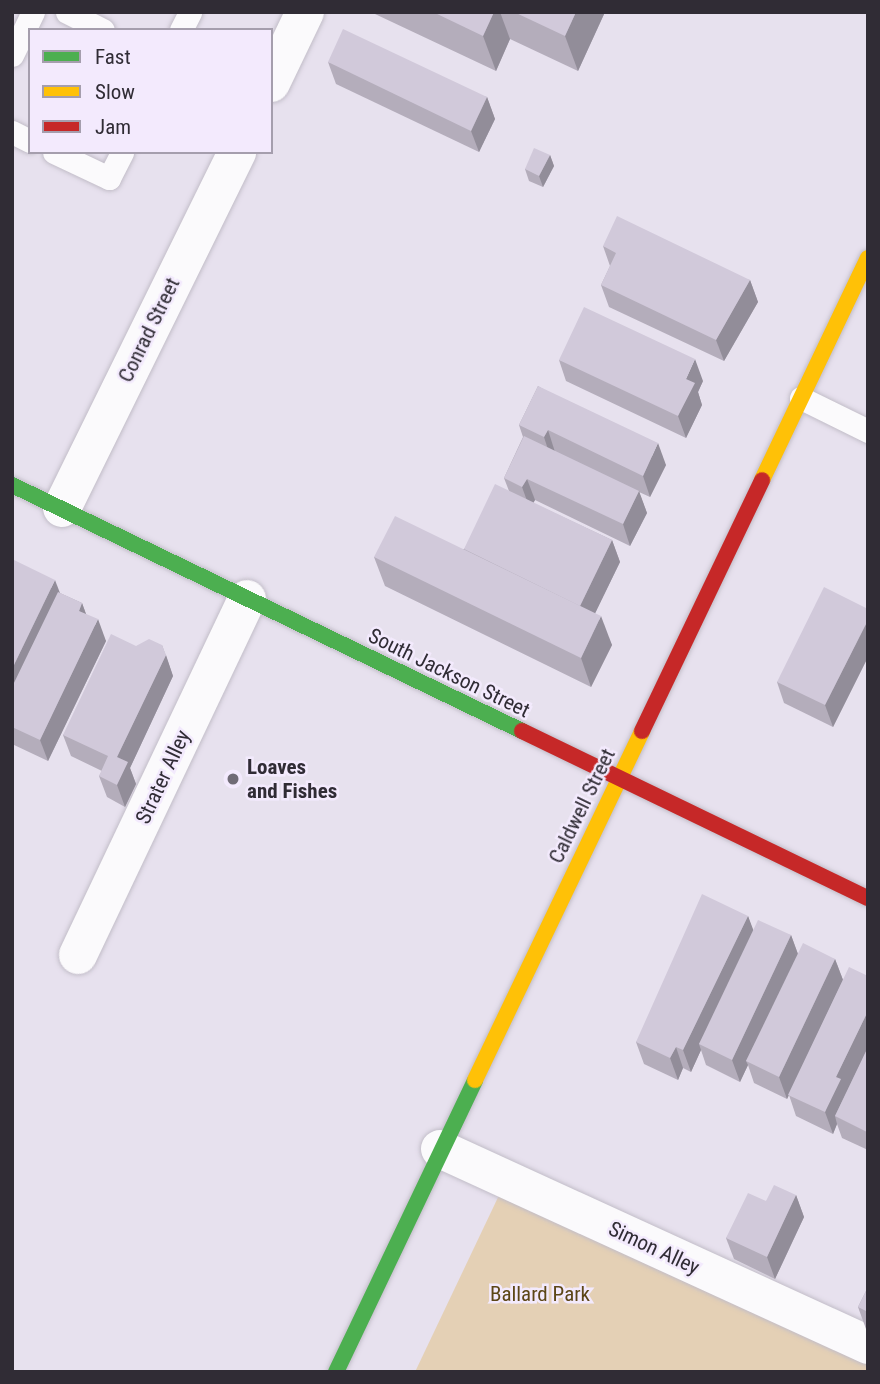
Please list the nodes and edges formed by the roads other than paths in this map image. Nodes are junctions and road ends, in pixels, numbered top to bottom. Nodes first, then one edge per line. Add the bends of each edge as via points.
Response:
1 (33, 12) edge
2 (67, 12) edge
3 (190, 12) edge
4 (305, 12) edge
5 (99, 28) edge
6 (182, 28) edge
7 (12, 55) edge
8 (273, 79) edge
9 (12, 132) edge
10 (28, 140) edge
11 (58, 154) edge
12 (121, 154) edge
13 (236, 154) edge
14 (868, 258) edge
15 (801, 398) junction
16 (868, 432) edge
17 (12, 485) edge
18 (62, 508) junction
19 (247, 599) junction
20 (618, 778) junction
21 (868, 898) edge
22 (78, 955) dead end
23 (440, 1149) junction
24 (868, 1345) edge
25 (335, 1372) edge

1 - 7 lane
2 - 5 lane
3 - 6 lane
4 - 8 street
9 - 10 lane
11 - 12 lane via 109,178
13 - 18 street, Conrad Street
14 - 15 street, Caldwell Street
15 - 16 lane
15 - 20 street, Caldwell Street
17 - 18 street, South Jackson Street
18 - 19 street, South Jackson Street
19 - 20 street, South Jackson Street
19 - 22 street, Strater Alley
20 - 21 street, South Jackson Street
20 - 23 street, Caldwell Street
23 - 24 street, Simon Alley
23 - 25 street, Caldwell Street

